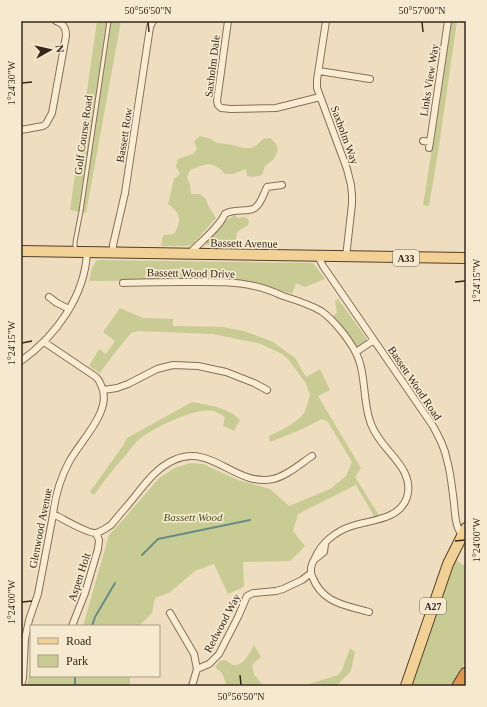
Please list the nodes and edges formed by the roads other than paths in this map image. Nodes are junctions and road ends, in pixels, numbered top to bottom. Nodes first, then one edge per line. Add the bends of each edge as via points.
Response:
1 (56, 21) edge
2 (109, 21) edge
3 (153, 21) edge
4 (228, 21) edge
5 (326, 21) edge
6 (448, 21) edge
7 (319, 71) junction
8 (370, 79) dead end
9 (320, 97) junction
10 (21, 130) edge
11 (423, 141) dead end
12 (282, 185) dead end
13 (204, 240) junction
14 (21, 251) edge
15 (75, 252) junction
16 (87, 252) junction
17 (113, 253) junction
18 (189, 254) junction
19 (206, 254) junction
20 (318, 256) junction
21 (346, 257) junction
22 (466, 258) edge
23 (123, 283) dead end
24 (49, 297) dead end
25 (69, 309) junction
26 (374, 340) junction
27 (44, 342) junction
28 (356, 352) junction
29 (21, 361) edge
30 (103, 390) junction
31 (267, 390) dead end
32 (310, 460) dead end
33 (53, 515) junction
34 (464, 531) edge
35 (96, 533) junction
36 (311, 573) junction
37 (369, 612) dead end
38 (170, 613) dead end
39 (72, 625) edge
40 (196, 669) junction
41 (466, 673) edge
42 (21, 686) edge
43 (192, 686) edge
44 (406, 686) edge
45 (458, 686) edge

1 - 10 street via 66,28 66,36 52,113 46,124
2 - 15 lane, Golf Course Road
3 - 17 street, Bassett Row
4 - 9 street, Saxholm Dale via 217,101 221,108 276,108
5 - 7 street, Saxholm Way
6 - 11 street, Links View Way via 429,145
7 - 8 street
7 - 9 street, Saxholm Way via 317,88
9 - 21 street, Saxholm Way via 351,185 352,204
12 - 13 street via 266,184 258,206 254,209 222,212 223,218
13 - 18 street
13 - 19 street
14 - 15 main road, Bassett Avenue / A33
15 - 16 main road, Bassett Avenue / A33
16 - 17 main road, Bassett Avenue / A33
16 - 25 street via 83,277
17 - 18 main road, Bassett Avenue / A33
18 - 19 main road, Bassett Avenue / A33
19 - 20 main road, Bassett Avenue / A33
20 - 21 main road, Bassett Avenue / A33
20 - 26 street, Bassett Wood Road
21 - 22 main road, Bassett Avenue / A33
23 - 28 street, Bassett Wood Drive via 218,282 254,286 300,301 323,312
24 - 25 street via 54,305
25 - 27 street
26 - 28 street
26 - 34 street, Bassett Wood Road via 439,437 448,460 458,529
27 - 29 street
27 - 30 street via 96,377
28 - 36 street, Bassett Wood Drive via 370,422 375,433 404,471 407,479 407,496 402,506 390,515 352,526 334,535 320,549
30 - 31 street via 117,388 157,369 173,365 198,366 226,372
30 - 33 street, Glenwood Avenue via 104,399 97,420 61,478
32 - 35 street via 280,477 254,480 199,456 174,460 151,476 111,525
33 - 35 street
33 - 42 street, Glenwood Avenue via 38,594 25,639
34 - 44 main road, A27 via 448,564
35 - 39 street, Aspen Holt via 99,540 98,549
36 - 37 street via 327,598
36 - 40 street, Redwood Way via 283,589 247,596 215,660
38 - 40 street via 194,654
40 - 43 street
41 - 45 highway

